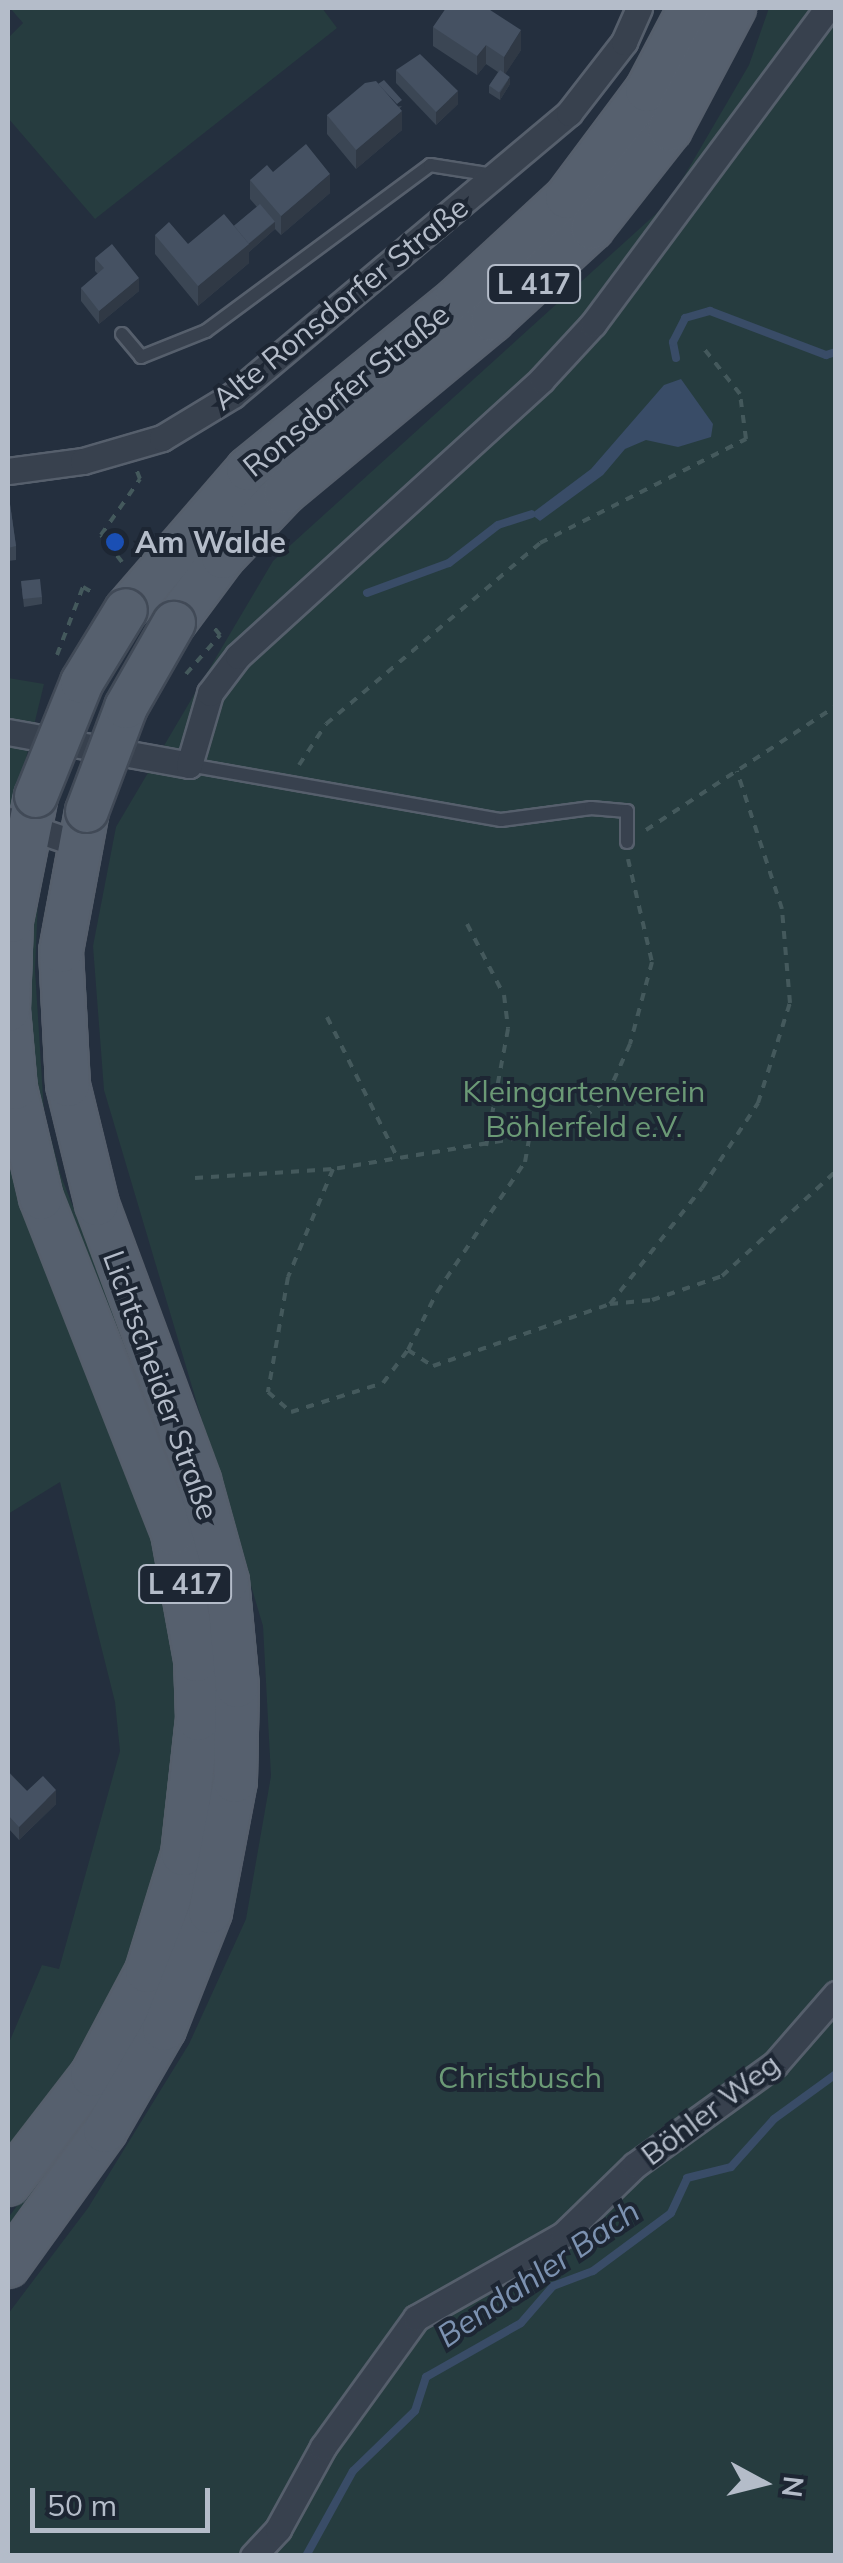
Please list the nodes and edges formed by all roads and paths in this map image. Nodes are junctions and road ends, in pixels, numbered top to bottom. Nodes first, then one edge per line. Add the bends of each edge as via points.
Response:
1 (639, 8) edge
2 (690, 8) edge
3 (734, 8) edge
4 (828, 8) edge
5 (497, 176) junction
6 (122, 334) dead end
7 (702, 344) dead end
8 (134, 463) dead end
9 (8, 470) edge
10 (116, 556) dead end
11 (193, 624) junction
12 (178, 685) dead end
13 (836, 706) edge
14 (8, 732) edge
15 (189, 764) junction
16 (737, 771) junction
17 (289, 781) junction
18 (24, 814) edge
19 (82, 828) junction
20 (627, 842) junction
21 (467, 924) dead end
22 (327, 1017) dead end
23 (530, 1139) junction
24 (486, 1146) junction
25 (398, 1158) junction
26 (333, 1170) junction
27 (836, 1171) edge
28 (195, 1178) dead end
29 (610, 1304) junction
30 (408, 1350) junction
31 (836, 1994) edge
32 (8, 2184) edge
33 (8, 2266) edge
34 (252, 2556) edge

1 - 5 street, Alte Ronsdorfer Straße via 624,42 579,102
2 - 18 main road, Ronsdorfer Straße / L 417, bridge via 647,90 567,197 472,287 248,469 126,610 74,699
3 - 11 main road, Ronsdorfer Straße / L 417 via 670,129 592,228 285,492 223,557
4 - 15 street via 593,324 238,656 210,693
5 - 6 lane, Alte Ronsdorfer Straße via 430,165 206,330 142,356
5 - 9 street, Alte Ronsdorfer Straße via 233,394 162,438 83,460
7 - 17 path via 740,394 746,439 540,544 326,724
8 - 10 path via 140,479 101,535
11 - 12 path via 220,635
11 - 19 main road, Ronsdorfer Straße / L 417, bridge via 126,707
13 - 16 path
14 - 15 street
15 - 17 lane
16 - 20 path
16 - 29 path via 782,909 790,974 785,1032 738,1136
17 - 20 lane via 501,820 591,808 627,811
18 - 19 street
18 - 32 main road, Lichtscheider Straße / L 417 via 8,964 15,1088 47,1214 173,1532 196,1660 198,1719 183,1854 147,1971 92,2075
19 - 33 main road, Lichtscheider Straße / L 417 via 61,951 68,1085 97,1204 199,1480 228,1581 237,1686 234,1781 210,1912 164,2029 106,2131
20 - 23 path via 652,962 630,1044 618,1078 587,1119
21 - 24 path via 504,996 508,1028
22 - 25 path
23 - 24 path
23 - 30 path via 525,1162 437,1292
24 - 25 path
25 - 26 path
26 - 28 path
26 - 30 path via 288,1277 268,1392 291,1412 382,1383
27 - 29 path via 722,1276 652,1300
29 - 30 path via 434,1366
31 - 34 street, Böhler Weg via 775,2064 636,2165 563,2235 416,2318 322,2447 278,2529

